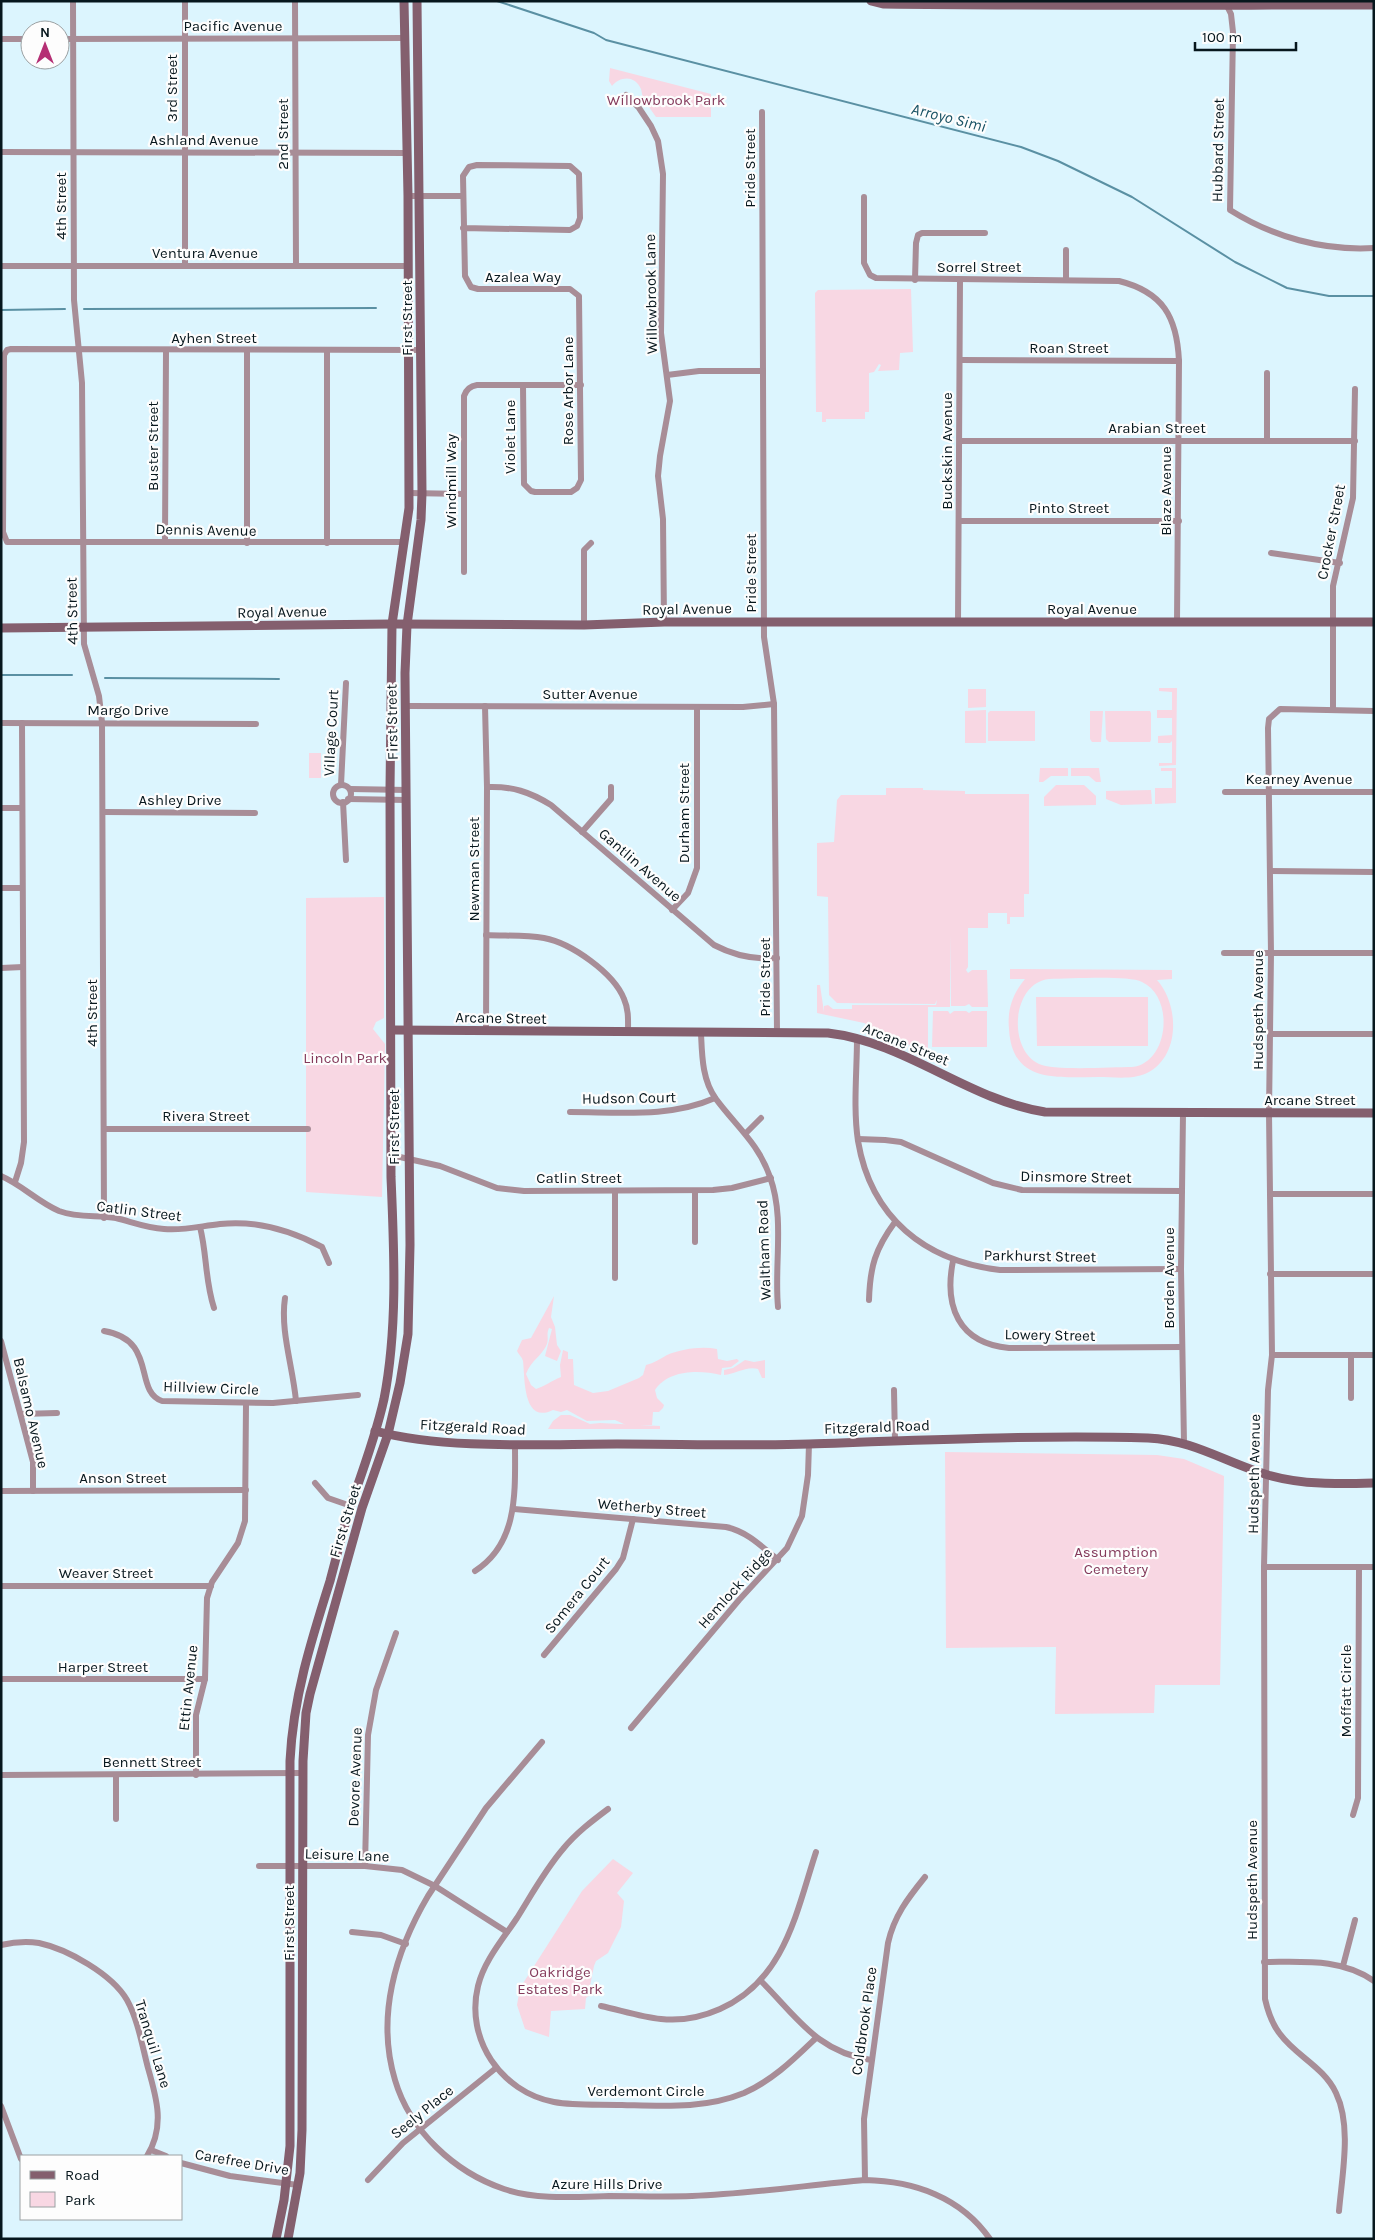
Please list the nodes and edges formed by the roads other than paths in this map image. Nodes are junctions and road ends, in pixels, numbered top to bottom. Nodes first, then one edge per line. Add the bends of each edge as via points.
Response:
1 (73, 1) edge
2 (185, 1) edge
3 (295, 1) edge
4 (404, 1) edge
5 (417, 1) edge
6 (871, 1) edge
7 (1225, 3) edge
8 (1374, 5) edge
9 (295, 38) junction
10 (406, 38) junction
11 (1, 39) edge
12 (20, 39) edge
13 (185, 39) junction
14 (70, 40) edge
15 (73, 40) junction
16 (626, 95) dead end
17 (762, 112) dead end
18 (74, 151) junction
19 (1, 152) edge
20 (184, 152) junction
21 (295, 152) junction
22 (407, 154) junction
23 (408, 196) junction
24 (420, 196) junction
25 (463, 196) junction
26 (864, 197) dead end
27 (463, 228) junction
28 (985, 233) dead end
29 (1374, 248) edge
30 (1066, 250) dead end
31 (1, 266) edge
32 (73, 266) junction
33 (185, 266) junction
34 (296, 266) junction
35 (408, 266) junction
36 (915, 280) junction
37 (960, 280) junction
38 (1066, 280) junction
39 (578, 294) joint
40 (1161, 303) joint
41 (78, 350) junction
42 (327, 350) junction
43 (408, 350) junction
44 (421, 350) junction
45 (166, 351) junction
46 (247, 351) junction
47 (960, 360) junction
48 (1179, 361) junction
49 (763, 371) junction
50 (1267, 373) dead end
51 (667, 375) junction
52 (523, 385) junction
53 (581, 385) junction
54 (1355, 389) dead end
55 (960, 441) junction
56 (1179, 441) junction
57 (1266, 441) junction
58 (1355, 441) junction
59 (527, 488) joint
60 (409, 493) junction
61 (422, 493) junction
62 (464, 494) junction
63 (960, 521) junction
64 (1179, 521) junction
65 (7, 542) joint
66 (83, 542) junction
67 (165, 542) junction
68 (404, 542) junction
69 (247, 543) junction
70 (327, 543) junction
71 (591, 543) dead end
72 (1271, 553) dead end
73 (1340, 563) junction
74 (464, 572) dead end
75 (664, 622) junction
76 (764, 622) junction
77 (958, 622) junction
78 (1334, 622) junction
79 (1374, 622) edge
80 (1177, 623) junction
81 (392, 624) junction
82 (407, 625) junction
83 (584, 625) junction
84 (1, 628) edge
85 (83, 628) junction
86 (346, 683) dead end
87 (774, 704) junction
88 (406, 706) junction
89 (485, 706) junction
90 (697, 708) junction
91 (1334, 710) junction
92 (1374, 711) edge
93 (102, 722) junction
94 (1, 723) edge
95 (22, 723) junction
96 (256, 724) dead end
97 (341, 785) junction
98 (487, 787) junction
99 (611, 787) dead end
100 (350, 789) junction
101 (390, 789) junction
102 (407, 790) junction
103 (1225, 792) dead end
104 (1268, 792) junction
105 (1374, 792) edge
106 (390, 800) junction
107 (407, 800) junction
108 (346, 801) junction
109 (1, 808) edge
110 (22, 808) junction
111 (104, 812) junction
112 (256, 813) dead end
113 (582, 832) junction
114 (346, 860) dead end
115 (1270, 871) junction
116 (1374, 872) edge
117 (1, 888) edge
118 (21, 888) junction
119 (672, 910) junction
120 (486, 935) junction
121 (1224, 953) dead end
122 (1272, 953) junction
123 (1374, 953) edge
124 (777, 958) junction
125 (23, 967) junction
126 (1, 968) edge
127 (392, 1030) junction
128 (407, 1030) junction
129 (486, 1031) junction
130 (778, 1032) junction
131 (628, 1033) junction
132 (701, 1033) junction
133 (1271, 1034) junction
134 (1374, 1034) edge
135 (857, 1038) junction
136 (715, 1098) junction
137 (570, 1112) dead end
138 (1183, 1113) junction
139 (1269, 1113) junction
140 (1374, 1113) edge
141 (761, 1118) dead end
142 (105, 1129) junction
143 (308, 1129) dead end
144 (746, 1133) junction
145 (858, 1139) junction
146 (391, 1155) junction
147 (408, 1158) junction
148 (1, 1176) edge
149 (771, 1178) junction
150 (15, 1182) junction
151 (615, 1191) junction
152 (695, 1191) junction
153 (1182, 1191) junction
154 (1270, 1194) junction
155 (1374, 1194) edge
156 (104, 1218) junction
157 (895, 1222) junction
158 (200, 1228) junction
159 (695, 1242) dead end
160 (953, 1261) junction
161 (329, 1263) dead end
162 (1181, 1269) junction
163 (1270, 1274) junction
164 (1374, 1274) edge
165 (615, 1278) dead end
166 (285, 1298) dead end
167 (869, 1300) dead end
168 (778, 1307) dead end
169 (214, 1308) dead end
170 (104, 1331) dead end
171 (1, 1341) edge
172 (1182, 1347) junction
173 (1272, 1355) junction
174 (1351, 1355) junction
175 (1374, 1355) edge
176 (894, 1390) dead end
177 (358, 1395) dead end
178 (1351, 1398) dead end
179 (296, 1401) junction
180 (246, 1404) junction
181 (21, 1414) junction
182 (57, 1414) dead end
183 (375, 1431) junction
184 (388, 1434) junction
185 (895, 1440) junction
186 (1184, 1443) junction
187 (515, 1444) junction
188 (809, 1444) junction
189 (1266, 1474) junction
190 (315, 1483) dead end
191 (1374, 1484) edge
192 (246, 1490) junction
193 (1, 1491) edge
194 (33, 1491) junction
195 (351, 1506) junction
196 (514, 1509) junction
197 (633, 1519) junction
198 (778, 1560) junction
199 (1264, 1567) junction
200 (1359, 1567) junction
201 (1374, 1567) edge
202 (475, 1572) dead end
203 (1, 1586) edge
204 (211, 1586) junction
205 (396, 1633) dead end
206 (544, 1655) dead end
207 (1, 1679) edge
208 (205, 1679) junction
209 (631, 1728) dead end
210 (542, 1742) dead end
211 (290, 1774) junction
212 (303, 1774) junction
213 (1, 1775) edge
214 (116, 1775) junction
215 (196, 1775) junction
216 (608, 1809) dead end
217 (1353, 1815) dead end
218 (116, 1819) dead end
219 (816, 1852) dead end
220 (259, 1866) dead end
221 (290, 1866) junction
222 (303, 1866) junction
223 (365, 1866) junction
224 (925, 1877) dead end
225 (435, 1886) junction
226 (1356, 1920) dead end
227 (352, 1932) dead end
228 (508, 1932) junction
229 (406, 1944) junction
230 (1, 1945) edge
231 (1264, 1962) junction
232 (1343, 1966) junction
233 (761, 1980) junction
234 (1374, 1981) edge
235 (601, 2006) dead end
236 (816, 2038) junction
237 (871, 2060) junction
238 (496, 2068) junction
239 (1, 2106) edge
240 (421, 2130) junction
241 (149, 2153) edge
242 (20, 2156) edge
243 (182, 2163) edge
244 (368, 2180) dead end
245 (865, 2180) junction
246 (286, 2183) junction
247 (298, 2185) junction
248 (1340, 2211) dead end
249 (276, 2239) edge
250 (288, 2239) edge
251 (990, 2239) edge

1 - 15 street, 4th Street
2 - 13 street, 3rd Street
3 - 9 street, 2nd Street
4 - 10 main road, First Street
5 - 24 main road, First Street
6 - 7 main road via 883,4 1007,6
7 - 8 main road
7 - 29 street, Hubbard Street via 1232,14 1233,32 1230,210 1252,224 1291,239 1347,250
9 - 10 street, Pacific Avenue
9 - 13 street, Pacific Avenue
9 - 21 street, 2nd Street
10 - 22 main road, First Street
11 - 12 street
13 - 15 street, Pacific Avenue
13 - 20 street, 3rd Street
14 - 15 street, Pacific Avenue
15 - 18 street, 4th Street
16 - 51 street, Willowbrook Lane via 651,126 662,160 661,333
17 - 49 street, Pride Street
18 - 19 street, Ashland Avenue
18 - 20 street, Ashland Avenue
18 - 32 street, 4th Street
20 - 21 street, Ashland Avenue
20 - 33 street, 3rd Street
21 - 22 street, Ashland Avenue
21 - 34 street, 2nd Street
22 - 23 main road, First Street
23 - 24 street
23 - 35 main road, First Street
24 - 25 street
24 - 44 main road, First Street
25 - 27 street
25 - 27 street via 463,176 469,167 477,164 570,166 580,178 580,218 577,226 570,230
26 - 36 street, Sorrel Street via 866,269 876,278
27 - 39 street, Azalea Way via 467,284 478,289 570,289
28 - 36 street via 918,235
30 - 38 street
31 - 32 street, Ventura Avenue
32 - 33 street, Ventura Avenue
32 - 41 street, 4th Street
33 - 34 street, Ventura Avenue
34 - 35 street, Ventura Avenue
35 - 43 main road, First Street
36 - 37 street, Sorrel Street
37 - 38 street, Sorrel Street
37 - 47 street, Buckskin Avenue
38 - 40 street, Sorrel Street via 1119,280 1134,285
39 - 53 street, Rose Arbor Lane via 581,300
40 - 48 street, Blaze Avenue via 1176,329
41 - 45 street, Ayhen Street
41 - 65 street, Ayhen Street via 7,350 4,355 3,532
41 - 66 street, 4th Street via 82,383
42 - 43 street, Ayhen Street
42 - 46 street, Ayhen Street
42 - 70 street
43 - 44 street, Ayhen Street
43 - 60 main road, First Street
44 - 61 main road, First Street
45 - 46 street, Ayhen Street
45 - 67 street, Buster Street
46 - 69 street
47 - 48 street, Roan Street
47 - 55 street, Buckskin Avenue
48 - 56 street, Blaze Avenue
49 - 51 street via 699,371
49 - 76 street, Pride Street
50 - 57 street
51 - 75 street, Willowbrook Lane via 670,401 658,476 664,526
52 - 53 street
52 - 59 street, Violet Lane via 523,481
52 - 62 street, Windmill Way via 477,385 467,390 464,396
53 - 59 street, Rose Arbor Lane via 581,480 578,488 570,492 536,492
54 - 58 street, Crocker Street
55 - 56 street, Arabian Street
55 - 63 street, Buckskin Avenue
56 - 57 street, Arabian Street
56 - 64 street, Blaze Avenue
57 - 58 street, Arabian Street
58 - 73 street, Crocker Street via 1353,498
60 - 61 street
60 - 68 main road, First Street
61 - 62 street
61 - 82 main road, First Street
62 - 74 street, Windmill Way
63 - 64 street, Pinto Street
63 - 77 street, Buckskin Avenue
64 - 80 street, Blaze Avenue
65 - 66 street, Dennis Avenue
66 - 67 street, Dennis Avenue
66 - 85 street, 4th Street
67 - 69 street, Dennis Avenue
68 - 70 street, Dennis Avenue
68 - 81 main road, First Street
69 - 70 street, Dennis Avenue
71 - 83 street via 584,550
72 - 73 street
73 - 78 street, Crocker Street via 1333,586
75 - 76 main road, Royal Avenue
75 - 83 main road, Royal Avenue
76 - 77 main road, Royal Avenue
76 - 87 street, Pride Street via 764,646
77 - 80 main road, Royal Avenue
78 - 79 main road, Royal Avenue
78 - 80 main road, Royal Avenue
78 - 91 street, Crocker Street
81 - 82 main road, Royal Avenue
81 - 85 main road, Royal Avenue
81 - 101 main road, First Street
82 - 83 main road, Royal Avenue
82 - 88 main road, First Street
84 - 85 main road, Royal Avenue
85 - 93 street, 4th Street via 85,654 99,696
86 - 97 street, Village Court
87 - 90 street, Sutter Avenue
87 - 124 street, Pride Street
88 - 89 street, Sutter Avenue
88 - 102 main road, First Street
89 - 90 street, Sutter Avenue
89 - 98 street, Newman Street
90 - 119 street, Durham Street via 697,868 688,893
91 - 92 street
91 - 104 street, Hudspeth Avenue via 1280,709 1269,719
93 - 95 street, Margo Drive
93 - 96 street, Margo Drive
93 - 111 street, 4th Street
94 - 95 street, Margo Drive
95 - 110 street
97 - 100 street, Village Court
97 - 108 street, Village Court via 332,793 335,800
98 - 113 street, Gantlin Avenue via 515,788 536,796
98 - 120 street, Newman Street
99 - 113 street via 611,799
100 - 101 street, Village Court
100 - 108 street, Village Court via 351,794
101 - 102 street, Village Court
101 - 106 main road, First Street
102 - 107 main road, First Street
103 - 104 street, Kearney Avenue
104 - 105 street, Kearney Avenue
104 - 115 street, Hudspeth Avenue
106 - 107 street
106 - 108 street
106 - 127 main road, First Street
107 - 128 main road, First Street
108 - 114 street, Village Court
109 - 110 street
110 - 118 street
111 - 112 street, Ashley Drive
111 - 142 street, 4th Street
113 - 119 street, Gantlin Avenue
115 - 116 street
115 - 122 street, Hudspeth Avenue
117 - 118 street
118 - 125 street
119 - 124 street, Gantlin Avenue via 724,950 750,958
120 - 129 street, Newman Street
120 - 131 street via 546,938 582,954 611,978 620,990 628,1010
121 - 122 street
122 - 123 street
122 - 133 street, Hudspeth Avenue
124 - 130 street, Pride Street
125 - 126 street
125 - 150 street via 24,1142
127 - 128 main road, Arcane Street
127 - 146 main road, First Street
128 - 129 main road, Arcane Street
128 - 147 main road, First Street
129 - 131 main road, Arcane Street
130 - 132 main road, Arcane Street
130 - 135 main road, Arcane Street via 828,1033
131 - 132 main road, Arcane Street
132 - 136 street, Waltham Road via 703,1069
133 - 134 street
133 - 139 street, Hudspeth Avenue
135 - 138 main road, Arcane Street via 1030,1110
135 - 145 street, Parkhurst Street
136 - 137 street, Hudson Court via 673,1112
136 - 144 street, Waltham Road
138 - 139 main road, Arcane Street
138 - 153 street, Borden Avenue
139 - 140 main road, Arcane Street
139 - 154 street, Hudspeth Avenue
141 - 144 street
142 - 143 street, Rivera Street
142 - 156 street, 4th Street
144 - 149 street, Waltham Road
145 - 153 street, Dinsmore Street via 901,1142 993,1183 1022,1190
145 - 157 street, Parkhurst Street via 870,1184
146 - 147 street, Catlin Street
146 - 183 main road, First Street via 392,1334 384,1399
147 - 151 street, Catlin Street via 440,1166 498,1188
147 - 184 main road, First Street via 408,1334
148 - 150 street, Catlin Street
149 - 152 street, Catlin Street via 732,1188
149 - 168 street, Waltham Road via 778,1215
150 - 156 street, Catlin Street via 60,1211
151 - 152 street, Catlin Street
151 - 165 street
152 - 159 street
153 - 162 street, Borden Avenue
154 - 155 street
154 - 163 street, Hudspeth Avenue
156 - 158 street, Catlin Street via 163,1229
157 - 160 street, Parkhurst Street via 921,1244
157 - 167 street via 874,1257
158 - 161 street, Catlin Street via 242,1224 284,1230 322,1247
158 - 169 street
160 - 162 street, Parkhurst Street via 1000,1270
160 - 172 street, Lowery Street via 949,1287 954,1311 968,1331 989,1344 1009,1348
162 - 172 street, Borden Avenue
163 - 164 street
163 - 173 street, Hudspeth Avenue
166 - 179 street via 284,1323
170 - 180 street, Hillview Circle via 122,1336 135,1347 142,1360 149,1391 156,1399
171 - 181 street, Balsamo Avenue
172 - 186 street, Borden Avenue
173 - 174 street
173 - 189 street, Hudspeth Avenue
174 - 175 street
174 - 178 street
176 - 185 street
177 - 179 street, Hillview Circle
179 - 180 street, Hillview Circle
180 - 192 street, Ettin Avenue
181 - 182 street
181 - 194 street, Balsamo Avenue via 33,1462
183 - 184 main road, Fitzgerald Road
183 - 195 main road, First Street
184 - 187 main road, Fitzgerald Road via 432,1440
184 - 212 main road, First Street via 362,1508 310,1694
185 - 186 main road, Fitzgerald Road via 1150,1438
185 - 188 main road, Fitzgerald Road
186 - 189 main road, Fitzgerald Road
187 - 188 main road, Fitzgerald Road
187 - 196 street
188 - 198 street, Hemlock Ridge via 802,1516 796,1533
189 - 191 main road, Fitzgerald Road via 1312,1484
189 - 199 street, Hudspeth Avenue
190 - 195 street via 328,1498
192 - 194 street, Anson Street
192 - 204 street, Ettin Avenue via 242,1532
193 - 194 street, Anson Street
195 - 211 main road, First Street via 298,1692
196 - 197 street, Wetherby Street
196 - 202 street via 500,1545
197 - 198 street, Wetherby Street via 735,1529 756,1540
197 - 206 street, Somera Court via 623,1558 616,1570
198 - 209 street, Hemlock Ridge via 739,1600
199 - 200 street
199 - 231 street, Hudspeth Avenue
200 - 201 street
200 - 217 street, Moffatt Circle via 1358,1798
203 - 204 street, Weaver Street
204 - 208 street, Ettin Avenue via 206,1610
205 - 223 street, Devore Avenue via 376,1690 368,1735
207 - 208 street, Harper Street
208 - 215 street, Ettin Avenue via 196,1715
210 - 225 street, Azure Hills Drive via 486,1808
211 - 212 street, Bennett Street
211 - 215 street, Bennett Street
211 - 221 main road, First Street
212 - 222 main road, First Street
213 - 214 street, Bennett Street
214 - 215 street, Bennett Street
214 - 218 street
216 - 228 street via 563,1848
219 - 233 street via 785,1944
220 - 221 street, Leisure Lane
221 - 222 street, Leisure Lane
221 - 246 main road, First Street via 290,2113
222 - 223 street, Leisure Lane
222 - 247 main road, First Street via 302,2130
223 - 225 street, Leisure Lane via 402,1870
224 - 237 street, Coldbrook Place via 901,1908 891,1932
225 - 228 street, Leisure Lane
225 - 229 street, Azure Hills Drive via 420,1910
226 - 232 street
227 - 229 street via 381,1935
228 - 238 street via 483,1972 475,2003 480,2037
229 - 240 street, Azure Hills Drive via 389,1994 387,2042 397,2087
230 - 241 street, Tranquil Lane via 26,1942 54,1948 105,1974 126,1998 134,2015 157,2100 158,2125
231 - 232 street
231 - 248 street, Hudspeth Avenue via 1265,1999 1274,2025 1286,2042 1327,2078 1341,2106 1344,2129
232 - 234 street
233 - 235 street via 730,2004 693,2017 660,2019
233 - 236 street
236 - 237 street via 842,2054
236 - 238 street, Verdemont Circle via 788,2066 760,2085 728,2098 695,2106 554,2102 523,2090
237 - 245 street, Coldbrook Place via 864,2119
238 - 240 street, Seely Place
239 - 242 street
240 - 244 street, Seely Place via 390,2155
240 - 245 street, Azure Hills Drive via 444,2155 473,2175 504,2189 536,2196 693,2196
243 - 246 street, Carefree Drive via 230,2176
245 - 251 street, Azure Hills Drive via 888,2180 932,2192 969,2215
246 - 247 street, Carefree Drive
246 - 249 main road, First Street
247 - 250 main road, First Street

